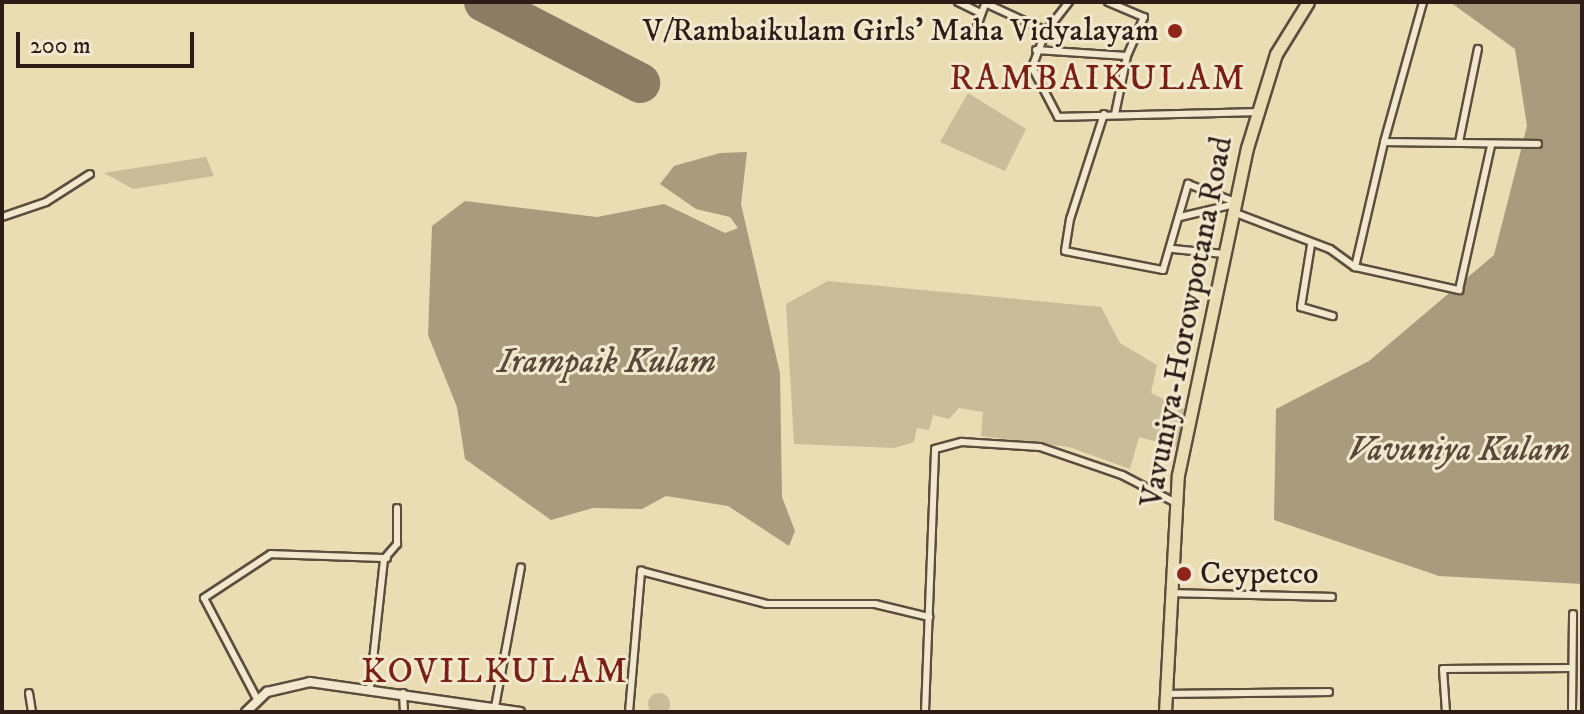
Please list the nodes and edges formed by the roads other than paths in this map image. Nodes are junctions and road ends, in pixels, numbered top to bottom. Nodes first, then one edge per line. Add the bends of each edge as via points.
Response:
1 (958, 2) edge
2 (985, 2) edge
3 (1108, 2) edge
4 (1308, 2) edge
5 (1423, 2) edge
6 (1066, 3) edge
7 (981, 13) junction
8 (976, 29) dead end
9 (1046, 31) junction
10 (1478, 49) dead end
11 (1036, 50) junction
12 (1127, 56) junction
13 (1258, 112) junction
14 (1104, 114) junction
15 (1115, 114) junction
16 (1384, 142) junction
17 (1459, 142) junction
18 (1538, 144) dead end
19 (1491, 146) junction
20 (90, 174) dead end
21 (1234, 206) junction
22 (2, 217) edge
23 (1180, 217) junction
24 (1311, 245) junction
25 (1173, 249) junction
26 (1224, 254) junction
27 (1355, 267) junction
28 (1333, 316) dead end
29 (1174, 502) junction
30 (397, 508) dead end
31 (387, 558) junction
32 (521, 567) dead end
33 (1171, 593) junction
34 (1332, 597) dead end
35 (1573, 614) dead end
36 (929, 617) junction
37 (1572, 668) junction
38 (370, 688) junction
39 (1329, 692) dead end
40 (29, 693) dead end
41 (403, 693) junction
42 (1165, 694) junction
43 (257, 699) junction
44 (495, 707) junction
45 (32, 712) edge
46 (246, 712) edge
47 (404, 712) edge
48 (518, 712) edge
49 (629, 712) edge
50 (925, 712) edge
51 (1165, 712) edge
52 (1446, 712) edge
53 (1572, 712) edge

1 - 7 street
2 - 7 street
2 - 9 street
3 - 12 street via 1144,17
4 - 13 highway, Vavuniya-Horowpotana Road via 1276,54
5 - 16 street
6 - 9 street
7 - 8 street
9 - 11 street
10 - 17 street
11 - 12 street
11 - 14 street via 1034,76 1054,114
12 - 15 street
13 - 15 street
13 - 21 highway, Vavuniya-Horowpotana Road
14 - 15 street
14 - 25 street via 1064,250 1163,270
16 - 17 street
16 - 27 street
17 - 19 street
18 - 19 street
19 - 27 street via 1459,290
20 - 22 street via 46,202
21 - 23 street
21 - 23 street via 1188,184
21 - 24 street
21 - 26 highway, Vavuniya-Horowpotana Road
23 - 25 street
24 - 27 street via 1330,249
24 - 28 street via 1301,307
25 - 26 street
26 - 29 highway, Vavuniya-Horowpotana Road
29 - 33 highway, Vavuniya-Horowpotana Road
29 - 36 street via 1122,475 1040,447 962,442 935,449
30 - 31 street via 397,544
31 - 38 street
31 - 43 street via 271,554 204,598
32 - 44 street
33 - 34 street
33 - 42 highway, Vavuniya-Horowpotana Road
35 - 37 street
36 - 49 street via 875,604 767,604 641,571
36 - 50 street
37 - 52 street via 1443,669
37 - 53 street
38 - 41 street
38 - 43 street via 302,682
39 - 42 street
40 - 45 street
41 - 44 street
41 - 47 street
42 - 51 highway, Vavuniya-Horowpotana Road
43 - 46 street
44 - 48 street

